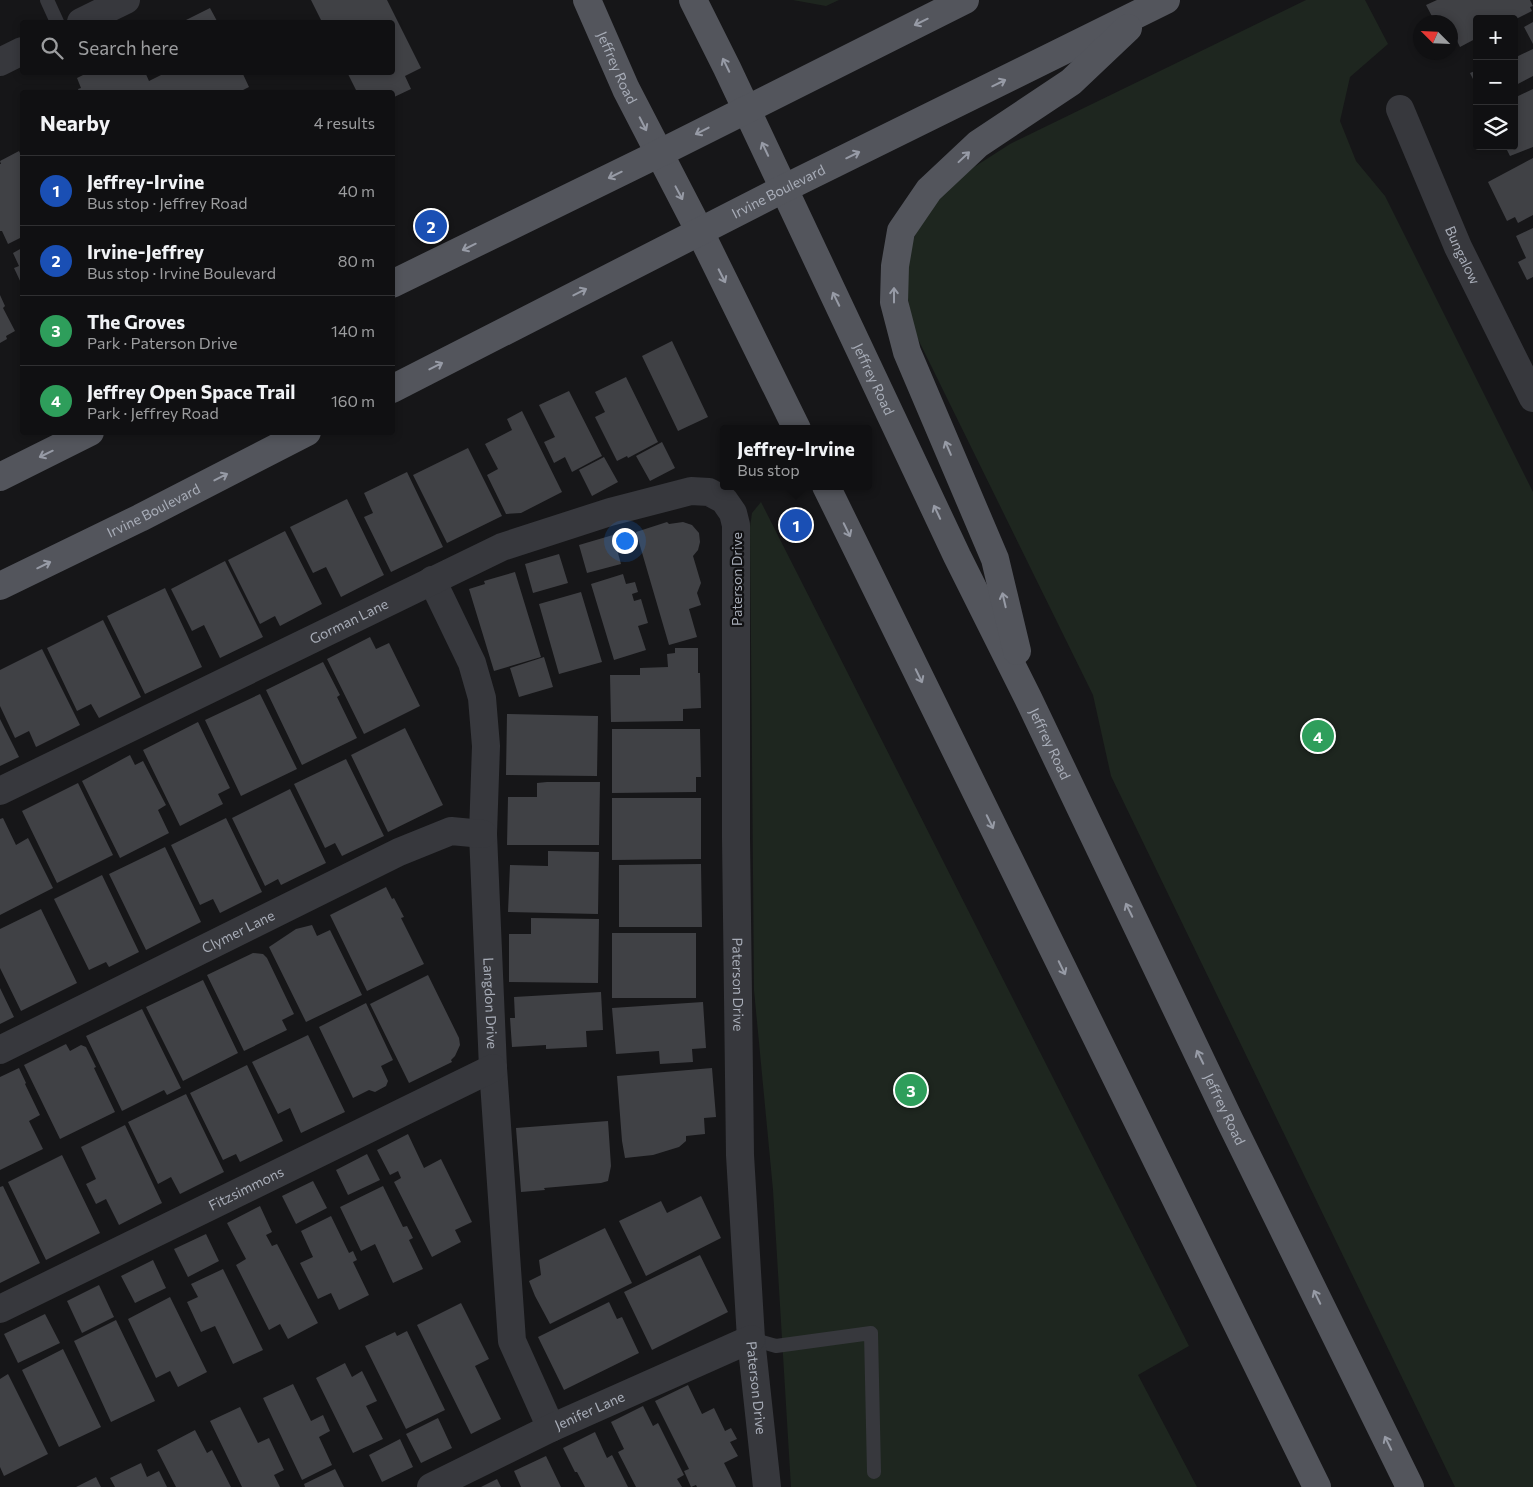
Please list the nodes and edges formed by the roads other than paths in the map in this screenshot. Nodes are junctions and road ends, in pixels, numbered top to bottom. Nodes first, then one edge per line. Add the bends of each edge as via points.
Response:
1 (46, 0) edge
2 (126, 0) edge
3 (587, 0) edge
4 (693, 0) edge
5 (964, 0) edge
6 (1156, 5) edge
7 (56, 20) edge
8 (84, 20) edge
9 (20, 52) edge
10 (0, 62) edge
11 (746, 109) junction
12 (1400, 109) dead end
13 (658, 154) junction
14 (784, 189) junction
15 (700, 232) junction
16 (395, 283) edge
17 (395, 386) edge
18 (1533, 398) edge
19 (795, 425) edge
20 (84, 435) edge
21 (301, 435) edge
22 (0, 476) edge
23 (828, 490) edge
24 (709, 492) joint
25 (432, 580) junction
26 (0, 586) edge
27 (1028, 698) junction
28 (0, 791) edge
29 (483, 834) junction
30 (0, 1050) edge
31 (493, 1068) junction
32 (0, 1309) edge
33 (751, 1339) junction
34 (551, 1428) junction
35 (874, 1472) dead end
36 (431, 1487) edge
37 (767, 1487) edge
38 (1317, 1487) edge
39 (1410, 1487) edge

1 - 7 lane
2 - 8 street
3 -> 13 main road, Jeffrey Road
11 -> 4 main road, Jeffrey Road
5 -> 11 main road
14 -> 6 main road, Irvine Boulevard
27 -> 6 main road via 995,559 907,352 894,302 895,266 901,231 929,190 978,144 1071,82
9 - 10 street
11 -> 13 main road
14 -> 11 main road, Jeffrey Road
12 - 18 street, Bungalow via 1458,247
13 -> 15 main road, Jeffrey Road
13 -> 16 main road
14 - 15 main road, Irvine Boulevard
27 -> 14 main road, Jeffrey Road via 957,556
17 -> 15 main road, Irvine Boulevard
15 -> 19 main road, Jeffrey Road
20 -> 22 main road
26 -> 21 main road, Irvine Boulevard
23 -> 38 main road
24 - 25 street, Gorman Lane via 691,491 610,512 502,547
24 - 33 street, Paterson Drive via 724,500 736,525 740,1155
25 - 28 street, Gorman Lane
25 - 29 street, Langdon Drive via 472,663 482,698 486,746
39 -> 27 main road, Jeffrey Road via 1230,1121
29 - 30 street, Clymer Lane via 450,831 399,852
29 - 31 street, Langdon Drive
31 - 32 street, Fitzsimmons
31 - 34 street, Langdon Drive via 512,1341
33 - 34 street, Jenifer Lane
33 - 35 lane via 776,1346 871,1333
33 - 37 street, Paterson Drive
34 - 36 street, Jenifer Lane

